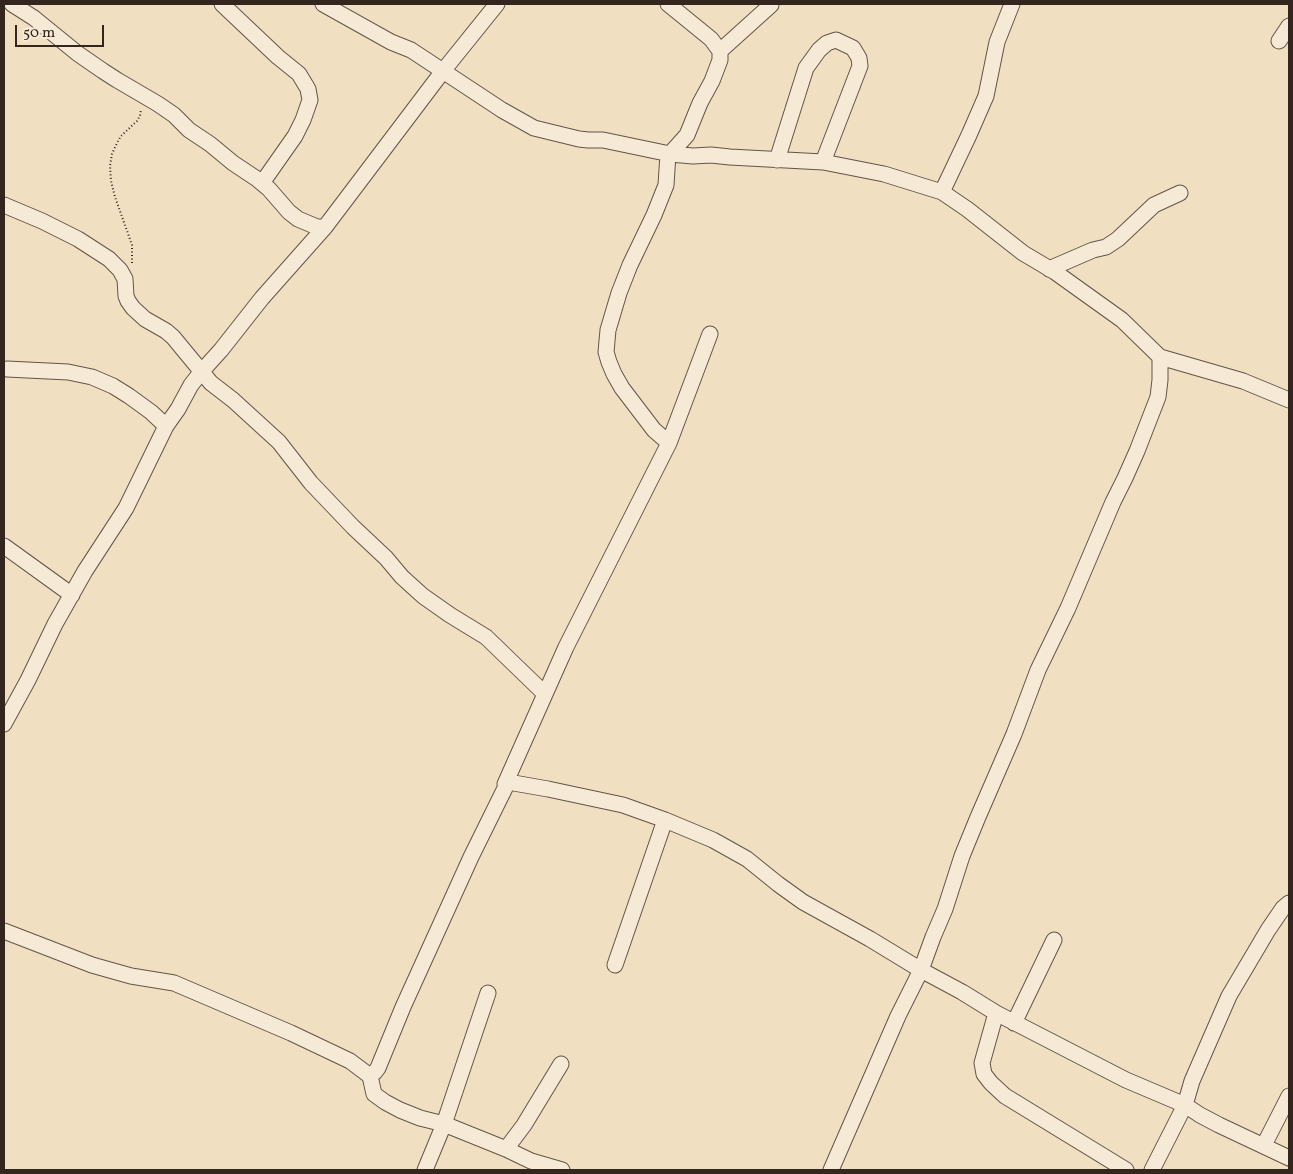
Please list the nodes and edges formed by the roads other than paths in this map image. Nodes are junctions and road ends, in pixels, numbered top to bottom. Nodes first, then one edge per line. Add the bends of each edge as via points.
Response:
1 (12, 4) edge
2 (222, 4) edge
3 (323, 4) edge
4 (497, 4) edge
5 (668, 4) edge
6 (1012, 4) edge
7 (771, 5) edge
8 (1289, 26) edge
9 (1279, 41) dead end
10 (720, 51) junction
11 (443, 71) junction
12 (687, 135) junction
13 (669, 154) junction
14 (692, 156) junction
15 (777, 160) junction
16 (824, 162) junction
17 (262, 183) junction
18 (942, 192) junction
19 (1180, 193) dead end
20 (4, 205) edge
21 (325, 227) junction
22 (1050, 269) junction
23 (710, 334) dead end
24 (1160, 357) junction
25 (8, 369) dead end
26 (202, 371) junction
27 (1289, 400) edge
28 (166, 426) junction
29 (669, 443) junction
30 (4, 546) edge
31 (72, 595) junction
32 (545, 694) junction
33 (4, 724) edge
34 (508, 782) junction
35 (665, 820) junction
36 (1289, 902) edge
37 (4, 931) edge
38 (1054, 940) dead end
39 (615, 965) dead end
40 (921, 970) junction
41 (488, 993) dead end
42 (996, 1013) junction
43 (1014, 1023) junction
44 (561, 1064) dead end
45 (370, 1076) junction
46 (1289, 1096) edge
47 (1185, 1106) junction
48 (444, 1124) junction
49 (1264, 1145) junction
50 (506, 1149) junction
51 (1289, 1158) edge
52 (544, 1168) edge
53 (425, 1170) edge
54 (562, 1170) edge
55 (831, 1170) edge
56 (1126, 1170) edge
57 (1152, 1170) edge

1 - 17 street via 116,80 174,115 189,130
2 - 17 street via 299,74 308,89 310,100 303,120
3 - 11 street
4 - 11 street
5 - 10 street via 711,39
6 - 18 street via 998,42 986,96
7 - 10 street
8 - 9 street
10 - 12 street via 718,67
11 - 13 street via 534,128
11 - 21 street
12 - 13 street
12 - 14 street
13 - 14 street
13 - 29 street via 666,185 619,293 608,330 606,352 622,388 654,430
14 - 15 street
15 - 16 street
15 - 16 street via 806,68 819,50 836,40 853,48 860,66
16 - 18 street via 884,174
17 - 21 street via 298,219
18 - 22 street via 1023,253
19 - 22 street via 1154,205 1106,247
20 - 26 street via 78,238 110,260 125,279 126,296 133,308 173,337
21 - 26 street
22 - 24 street via 1122,320
23 - 29 street
24 - 27 street via 1243,381
24 - 40 street via 1158,397 1150,419 1038,670 962,856
25 - 28 street via 68,372 92,377 130,396
26 - 28 street
26 - 32 street via 278,442 311,483 416,591 486,637
28 - 31 street via 126,508
29 - 32 street
30 - 31 street
31 - 33 street
32 - 34 street via 505,784
34 - 35 street via 623,804
34 - 45 street via 403,1006 378,1068
35 - 39 street
35 - 40 street via 713,840 747,859 803,902
36 - 47 street via 1268,930 1229,996 1192,1081
37 - 45 street via 92,965 174,983 291,1033 350,1061
38 - 43 street
40 - 42 street
40 - 55 street
41 - 48 street
42 - 43 street
42 - 56 street via 982,1063 984,1074 991,1083 1005,1096
43 - 47 street
44 - 50 street
45 - 48 street via 374,1094 385,1102 420,1118
46 - 49 street
47 - 49 street
47 - 57 street
48 - 50 street
48 - 53 street
49 - 51 street
50 - 52 street
52 - 54 street

